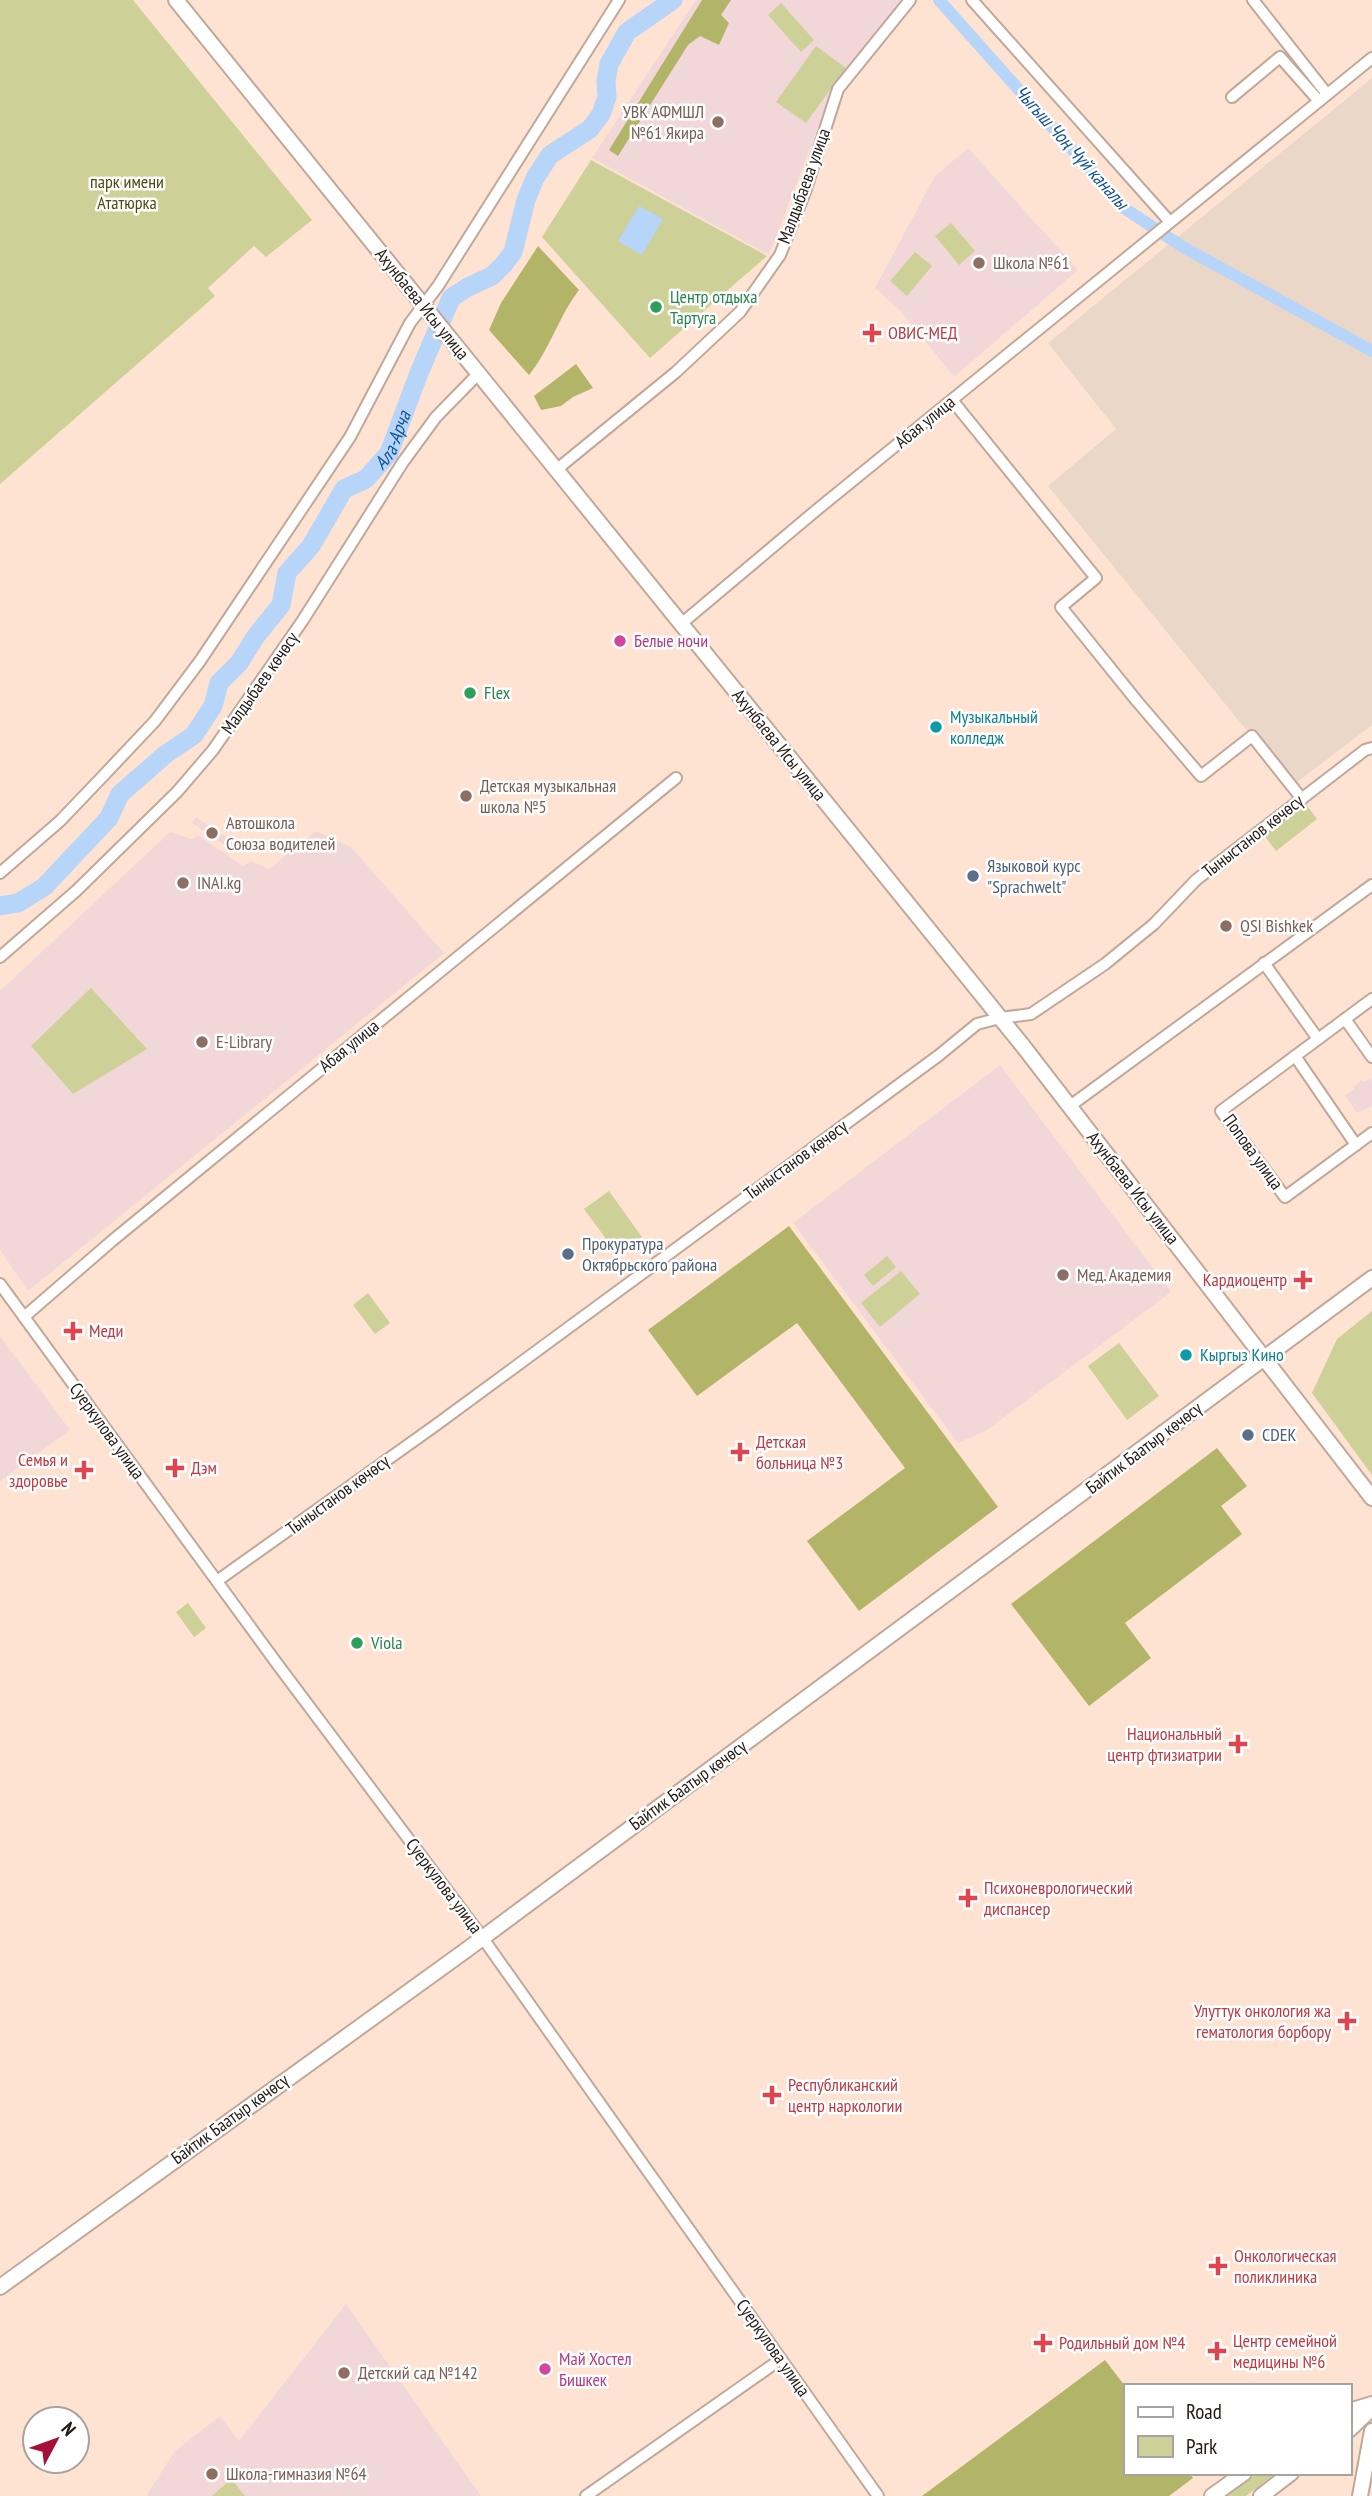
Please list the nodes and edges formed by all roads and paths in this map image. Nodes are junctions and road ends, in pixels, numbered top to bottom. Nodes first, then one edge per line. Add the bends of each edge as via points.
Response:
1 (176, 0) edge
2 (619, 0) edge
3 (910, 0) edge
4 (972, 0) edge
5 (1253, 0) edge
6 (1372, 58) edge
7 (1232, 97) dead end
8 (1323, 98) junction
9 (1166, 225) junction
10 (427, 311) junction
11 (478, 374) junction
12 (952, 400) junction
13 (556, 470) junction
14 (681, 624) junction
15 (1372, 748) edge
16 (676, 778) dead end
17 (1302, 799) junction
18 (0, 873) edge
19 (1372, 885) edge
20 (0, 957) edge
21 (1264, 963) junction
22 (1372, 999) edge
23 (1000, 1018) junction
24 (1345, 1020) junction
25 (1318, 1039) junction
26 (1296, 1056) junction
27 (1372, 1057) edge
28 (1070, 1106) junction
29 (1372, 1133) edge
30 (1356, 1145) junction
31 (1372, 1278) edge
32 (0, 1284) edge
33 (24, 1317) junction
34 (1265, 1359) junction
35 (1372, 1498) edge
36 (217, 1581) junction
37 (482, 1937) junction
38 (0, 2287) edge
39 (781, 2358) junction
40 (1372, 2406) edge
41 (1351, 2411) edge
42 (1351, 2428) edge
43 (1372, 2431) edge
44 (1241, 2475) edge
45 (1288, 2475) edge
46 (586, 2496) edge
47 (878, 2496) edge
48 (1212, 2496) edge
49 (1261, 2496) edge
50 (1360, 2496) edge

1 - 10 main road, Ахунбаева Исы улица
2 - 10 street
3 - 13 street, Малдыбаева улица via 838,89 785,243 740,312 677,372
4 - 9 street
5 - 8 street
6 - 8 street, Абая улица
7 - 8 street via 1280,57
8 - 9 street, Абая улица
9 - 12 street, Абая улица
10 - 11 main road, Ахунбаева Исы улица
10 - 18 street via 410,323 350,438 195,669 155,721 104,775
11 - 13 main road, Ахунбаева Исы улица
11 - 20 street, Малдыбаев көчөсү via 436,417 402,462 303,620 213,750 94,874
12 - 14 street, Абая улица
12 - 17 street via 1096,578 1061,607 1201,776 1252,736
13 - 14 main road, Ахунбаева Исы улица
14 - 23 main road, Ахунбаева Исы улица
15 - 17 street, Тыныстанов көчөсү
16 - 33 street, Абая улица
17 - 23 street, Тыныстанов көчөсү via 1196,880 1144,934 1105,964 1031,1014
19 - 21 street
21 - 25 street
21 - 28 street
22 - 24 street, Попова улица
23 - 28 main road, Ахунбаева Исы улица
23 - 36 street, Тыныстанов көчөсү via 977,1024
24 - 25 street, Попова улица
24 - 27 street
25 - 26 street, Попова улица
26 - 30 street
26 - 30 street, Попова улица via 1221,1111 1285,1197
28 - 34 main road, Ахунбаева Исы улица
29 - 30 street, Попова улица
31 - 34 main road, Байтик Баатыр көчөсү
32 - 33 street, Суеркулова улица
33 - 36 street, Суеркулова улица
34 - 35 main road, Ахунбаева Исы улица
34 - 37 main road, Байтик Баатыр көчөсү
36 - 37 street, Суеркулова улица
37 - 38 main road, Байтик Баатыр көчөсү
37 - 39 street, Суеркулова улица
39 - 46 street
39 - 47 street, Суеркулова улица
40 - 41 main road
40 - 42 main road
43 - 50 main road
44 - 48 main road
45 - 49 main road

